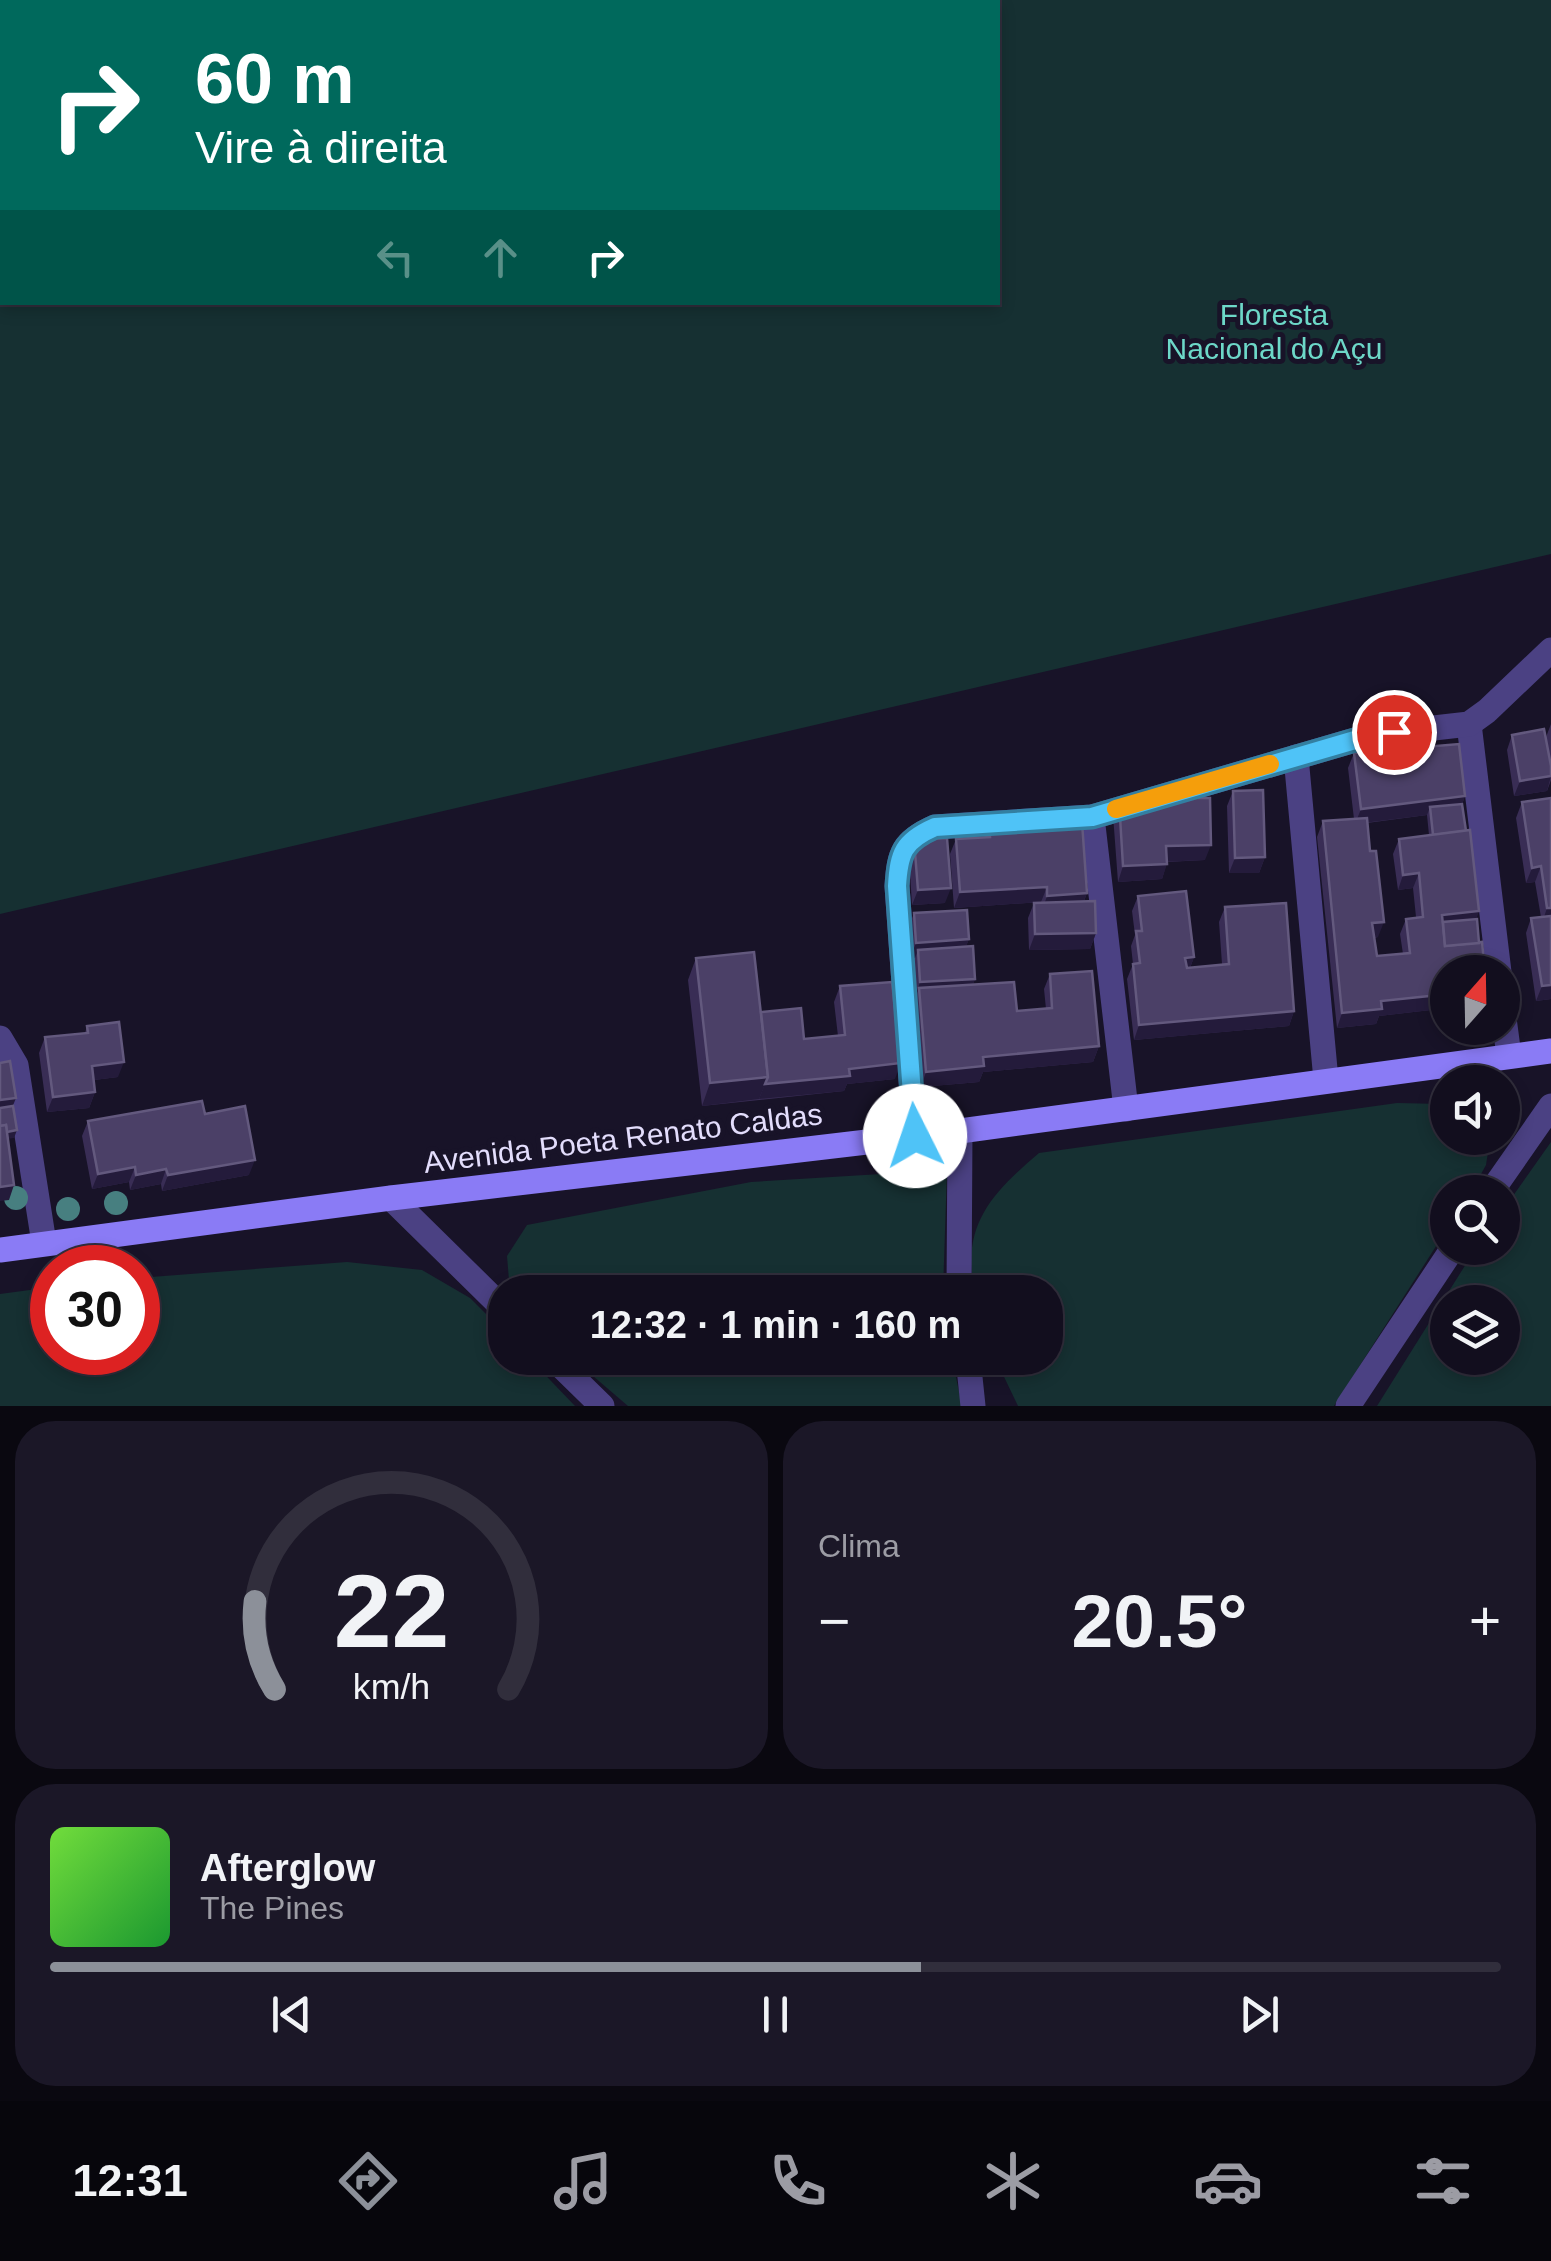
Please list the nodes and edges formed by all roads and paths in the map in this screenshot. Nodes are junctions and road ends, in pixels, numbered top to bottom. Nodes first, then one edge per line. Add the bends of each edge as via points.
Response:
1 (1551, 650) edge
2 (1468, 724) junction
3 (1296, 757) junction
4 (1092, 817) junction
5 (1497, 955) edge
6 (0, 1038) edge
7 (1508, 1045) edge
8 (1551, 1051) edge
9 (1509, 1056) junction
10 (1326, 1080) junction
11 (1551, 1106) edge
12 (1126, 1109) junction
13 (960, 1131) junction
14 (915, 1136) junction
15 (1503, 1175) edge
16 (391, 1198) junction
17 (44, 1243) junction
18 (0, 1250) edge
19 (1442, 1265) edge
20 (959, 1275) edge
21 (488, 1293) edge
22 (570, 1375) edge
23 (970, 1375) edge
24 (602, 1406) edge
25 (973, 1406) edge
26 (1348, 1406) edge

1 - 2 street
2 - 3 street via 1372,735
2 - 5 street
3 - 4 street
3 - 10 street
4 - 12 street
4 - 14 street via 935,827 913,836 899,858
6 - 17 street via 16,1065
7 - 9 street
8 - 9 main road, Avenida Poeta Renato Caldas
9 - 10 main road, Avenida Poeta Renato Caldas
10 - 12 main road, Avenida Poeta Renato Caldas
11 - 15 street
12 - 13 main road, Avenida Poeta Renato Caldas
13 - 14 main road, Avenida Poeta Renato Caldas
13 - 20 street
14 - 16 main road, Avenida Poeta Renato Caldas
16 - 17 main road, Avenida Poeta Renato Caldas
16 - 21 street
17 - 18 main road, Avenida Poeta Renato Caldas
19 - 26 street
22 - 24 street
23 - 25 street

